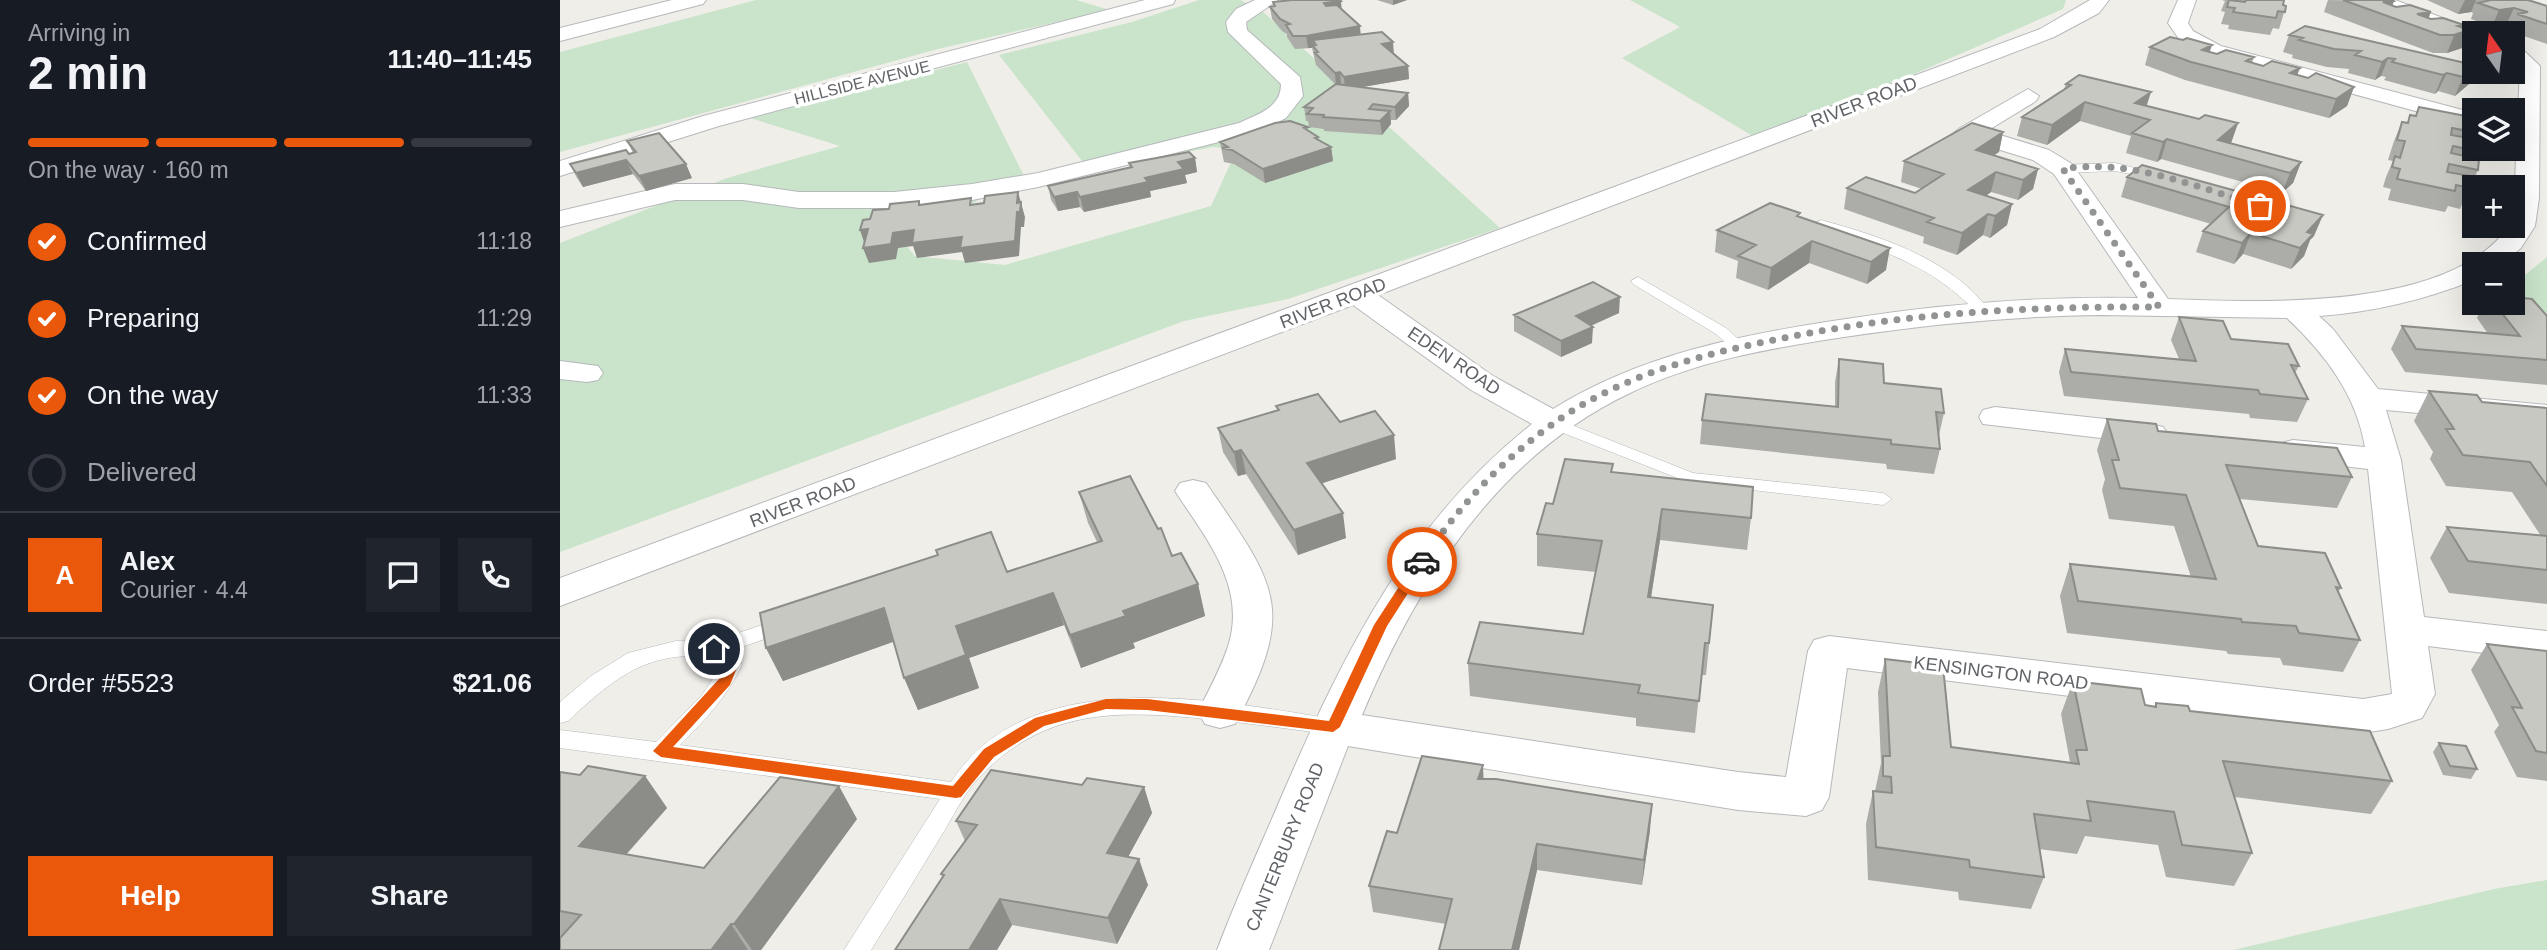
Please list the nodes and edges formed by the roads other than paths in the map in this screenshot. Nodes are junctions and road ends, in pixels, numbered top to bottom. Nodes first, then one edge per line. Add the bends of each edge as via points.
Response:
1 (695, 0) edge
2 (1166, 0) edge
3 (1269, 0) edge
4 (2100, 0) edge
5 (2187, 0) edge
6 (2378, 0) edge
7 (2462, 31) edge
8 (560, 34) edge
9 (2525, 62) edge
10 (2028, 96) dead end
11 (2462, 117) edge
12 (1968, 133) junction
13 (2529, 134) edge
14 (1936, 153) edge
15 (560, 169) edge
16 (2063, 169) junction
17 (2171, 180) edge
18 (560, 219) edge
19 (1821, 224) edge
20 (2499, 252) edge
21 (2462, 274) edge
22 (1638, 281) dead end
23 (1357, 294) junction
24 (2159, 307) junction
25 (2293, 308) junction
26 (1982, 310) junction
27 (1739, 347) junction
28 (2367, 398) junction
29 (2547, 415) edge
30 (1995, 417) dead end
31 (1554, 423) junction
32 (2176, 437) edge
33 (2259, 446) edge
34 (2384, 460) junction
35 (1193, 491) dead end
36 (1883, 499) dead end
37 (560, 593) edge
38 (802, 619) edge
39 (2407, 629) junction
40 (2547, 646) edge
41 (714, 649) junction
42 (1220, 712) junction
43 (560, 715) edge
44 (1333, 727) junction
45 (560, 739) edge
46 (661, 751) junction
47 (956, 792) junction
48 (858, 950) edge
49 (1243, 950) edge

1 - 8 main road
2 - 15 street, HILLSIDE AVENUE via 711,121
3 - 18 street via 1242,13 1236,22 1238,32 1292,82 1292,96 1278,113 1247,128 972,192 894,200 799,200 743,192 675,192
4 - 23 street, RIVER ROAD via 2047,33
5 - 11 street via 2178,23 2186,34 2214,50
6 - 7 street
9 - 13 street via 2530,66
10 - 12 street
12 - 14 street
12 - 16 street via 2041,155
13 - 20 street via 2522,226
16 - 17 lane via 2115,167
16 - 24 street
19 - 26 lane via 1937,269 1969,293
21 - 25 street, CANTERBURY ROAD via 2414,292
22 - 27 lane via 1721,331
23 - 31 street, EDEN ROAD via 1482,383
23 - 37 street, RIVER ROAD
24 - 25 street, CANTERBURY ROAD
24 - 26 street, CANTERBURY ROAD
25 - 28 street, KENSINGTON ROAD via 2347,363
26 - 27 street, CANTERBURY ROAD via 1906,318
27 - 31 street, CANTERBURY ROAD via 1647,373
28 - 29 street
28 - 34 street, KENSINGTON ROAD
30 - 32 street
31 - 36 lane via 1690,478
31 - 44 street, CANTERBURY ROAD via 1478,491 1427,553 1381,625
33 - 34 street
34 - 39 street, KENSINGTON ROAD
35 - 42 street via 1252,587 1251,642
38 - 41 lane
39 - 40 street
39 - 44 street, KENSINGTON ROAD via 2414,694 2407,706 2363,716 1829,651 1806,797 1738,791
41 - 43 lane via 665,648 640,655 599,679
41 - 46 lane via 727,652 732,665 725,682
42 - 44 lane
42 - 47 lane via 1106,704 1070,712 1040,722 989,753
44 - 49 street, CANTERBURY ROAD
45 - 46 lane
46 - 47 lane
47 - 48 lane

